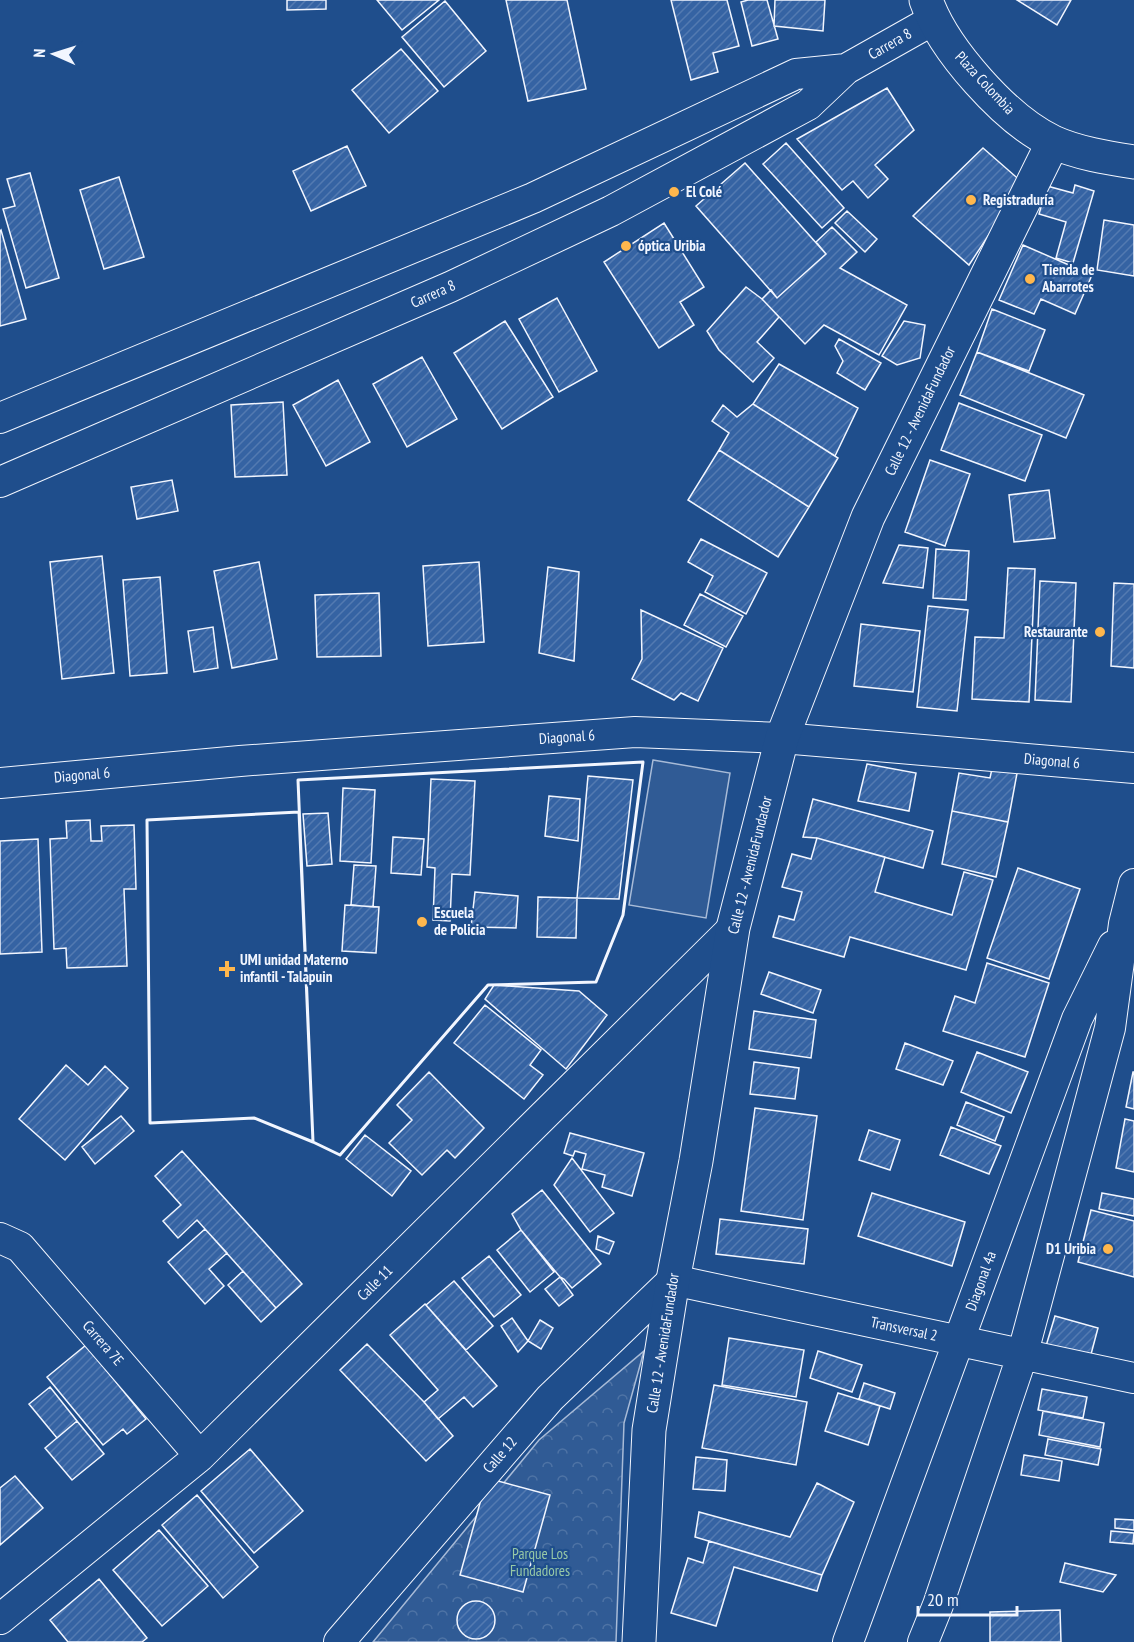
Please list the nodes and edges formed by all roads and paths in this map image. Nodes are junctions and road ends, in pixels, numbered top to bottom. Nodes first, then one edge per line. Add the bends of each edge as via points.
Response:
1 (929, 10) edge
2 (846, 69) junction
3 (1053, 142) junction
4 (1134, 162) edge
5 (0, 418) edge
6 (0, 482) edge
7 (782, 738) junction
8 (1134, 768) edge
9 (0, 783) edge
10 (1134, 884) edge
11 (1124, 924) junction
12 (733, 928) junction
13 (0, 1238) edge
14 (673, 1280) junction
15 (960, 1341) junction
16 (1022, 1356) junction
17 (1134, 1378) edge
18 (200, 1456) junction
19 (0, 1619) edge
20 (339, 1642) edge
21 (639, 1642) edge
22 (848, 1642) edge
23 (923, 1642) edge

1 - 2 street, Carrera 8
1 - 3 street, Plaza Colombia via 978,80 1005,107
2 - 5 street, Carrera 8 via 796,74 533,198
2 - 6 street, Carrera 8 via 808,105 611,211 450,287
3 - 4 street, Plaza Colombia
3 - 7 street, Calle 12 - AvenidaFundador via 867,517
7 - 8 street, Diagonal 6
7 - 9 street, Diagonal 6 via 634,732
7 - 12 street, Calle 12 - AvenidaFundador
10 - 11 street, Diagonal 4a
11 - 15 street, Diagonal 4a via 1077,1019
11 - 16 street, Diagonal 4a via 1110,1028
12 - 14 street, Calle 12 - AvenidaFundador
12 - 18 street, Calle 11
13 - 18 street, Carrera 7E via 20,1247
14 - 15 street, Transversal 2
14 - 20 street, Calle 12 via 550,1398
14 - 21 street, Calle 12 - AvenidaFundador via 649,1430
15 - 16 street, Transversal 2
15 - 22 street, Diagonal 4a
16 - 17 street, Transversal 2
16 - 23 street, Diagonal 4a
18 - 19 street, Calle 11

